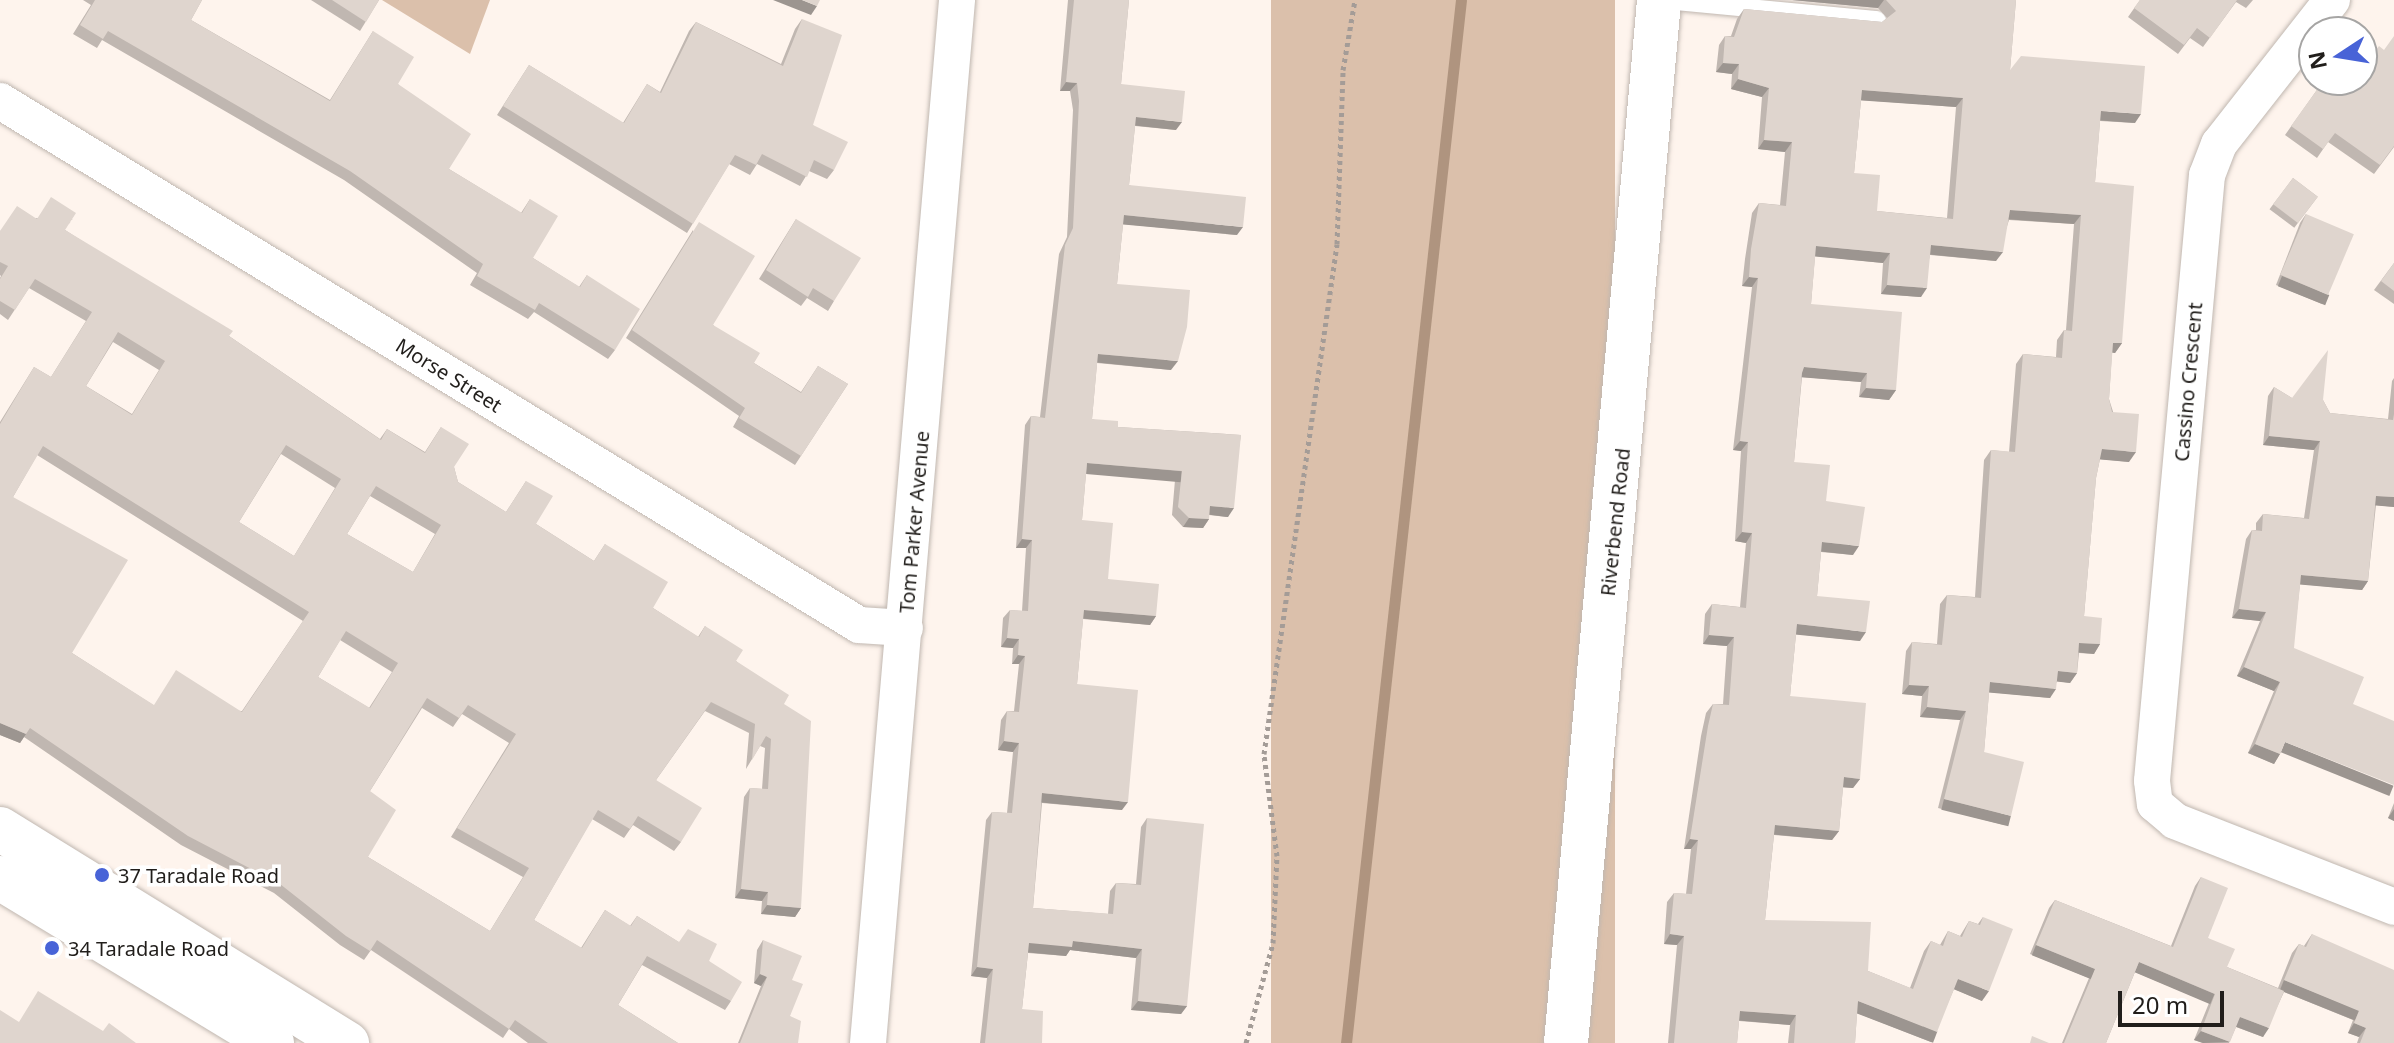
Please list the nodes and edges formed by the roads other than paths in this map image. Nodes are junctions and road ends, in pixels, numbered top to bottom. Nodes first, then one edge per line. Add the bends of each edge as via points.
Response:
1 (957, 0) edge
2 (1662, 0) edge
3 (2332, 0) edge
4 (1877, 20) edge
5 (0, 101) edge
6 (905, 628) junction
7 (0, 829) edge
8 (0, 878) edge
9 (2394, 907) edge
10 (272, 1043) edge
11 (347, 1043) edge
12 (868, 1043) edge
13 (1566, 1043) edge

1 - 6 street, Tom Parker Avenue
2 - 4 lane
2 - 13 main road, Riverbend Road
3 - 9 street, Cassino Crescent via 2219,144 2207,175 2143,811
5 - 6 street, Morse Street via 859,625
6 - 12 street, Tom Parker Avenue
7 - 11 main road
8 - 10 main road

